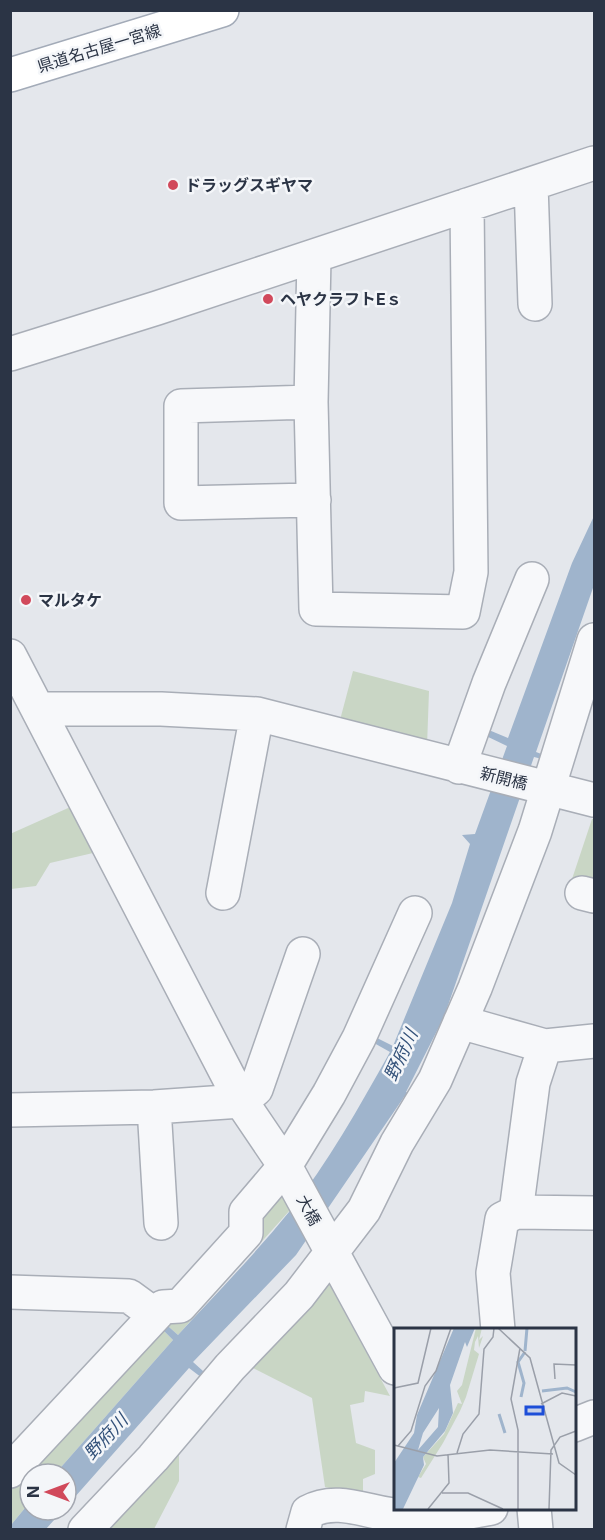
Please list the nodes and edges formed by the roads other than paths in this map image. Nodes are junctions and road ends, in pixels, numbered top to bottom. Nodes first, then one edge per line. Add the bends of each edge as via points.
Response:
1 (222, 10) edge
2 (10, 75) edge
3 (594, 163) edge
4 (531, 184) junction
5 (467, 205) junction
6 (314, 256) junction
7 (535, 304) dead end
8 (10, 354) edge
9 (311, 402) junction
10 (314, 501) junction
11 (532, 579) dead end
12 (594, 640) edge
13 (10, 656) edge
14 (25, 693) edge
15 (257, 714) junction
16 (459, 767) junction
17 (548, 789) junction
18 (594, 800) edge
19 (223, 893) dead end
20 (415, 914) dead end
21 (303, 954) dead end
22 (460, 1022) junction
23 (594, 1041) edge
24 (545, 1046) junction
25 (241, 1101) junction
26 (154, 1107) junction
27 (10, 1110) edge
28 (285, 1166) junction
29 (516, 1212) junction
30 (594, 1213) edge
31 (161, 1223) dead end
32 (332, 1254) junction
33 (10, 1292) edge
34 (155, 1315) junction
35 (489, 1328) edge
36 (390, 1349) edge
37 (594, 1418) edge
38 (575, 1424) edge
39 (10, 1471) edge
40 (534, 1510) edge
41 (474, 1515) edge
42 (85, 1530) edge
43 (303, 1530) edge
44 (536, 1530) edge

1 - 2 main road, 県道名古屋一宮線
3 - 4 street
4 - 5 street
4 - 7 street
5 - 6 street
5 - 10 street via 471,572 463,612 316,609
6 - 8 street
6 - 9 street
9 - 10 street
9 - 10 street via 181,406 181,503
11 - 16 street
12 - 17 street
13 - 14 street, 大橋
14 - 15 street, 新開橋 via 161,709
14 - 25 street, 大橋
15 - 16 street, 新開橋
15 - 19 street
16 - 17 street, 新開橋
17 - 18 street, 新開橋
17 - 22 street via 532,841
20 - 28 street via 358,1038
21 - 25 street via 256,1089
22 - 24 street
22 - 32 street via 435,1080 396,1143 364,1210
23 - 24 street
24 - 29 street via 533,1083
25 - 26 street
25 - 28 street, 大橋
26 - 27 street
26 - 31 street
28 - 32 street, 大橋
28 - 34 street via 246,1212 246,1233 180,1306 163,1307
29 - 30 street
29 - 35 street via 502,1219
32 - 36 street, 大橋
32 - 42 street
33 - 34 street via 129,1296
34 - 39 street
37 - 38 street
40 - 44 street
41 - 43 street via 402,1516 322,1504 308,1512

